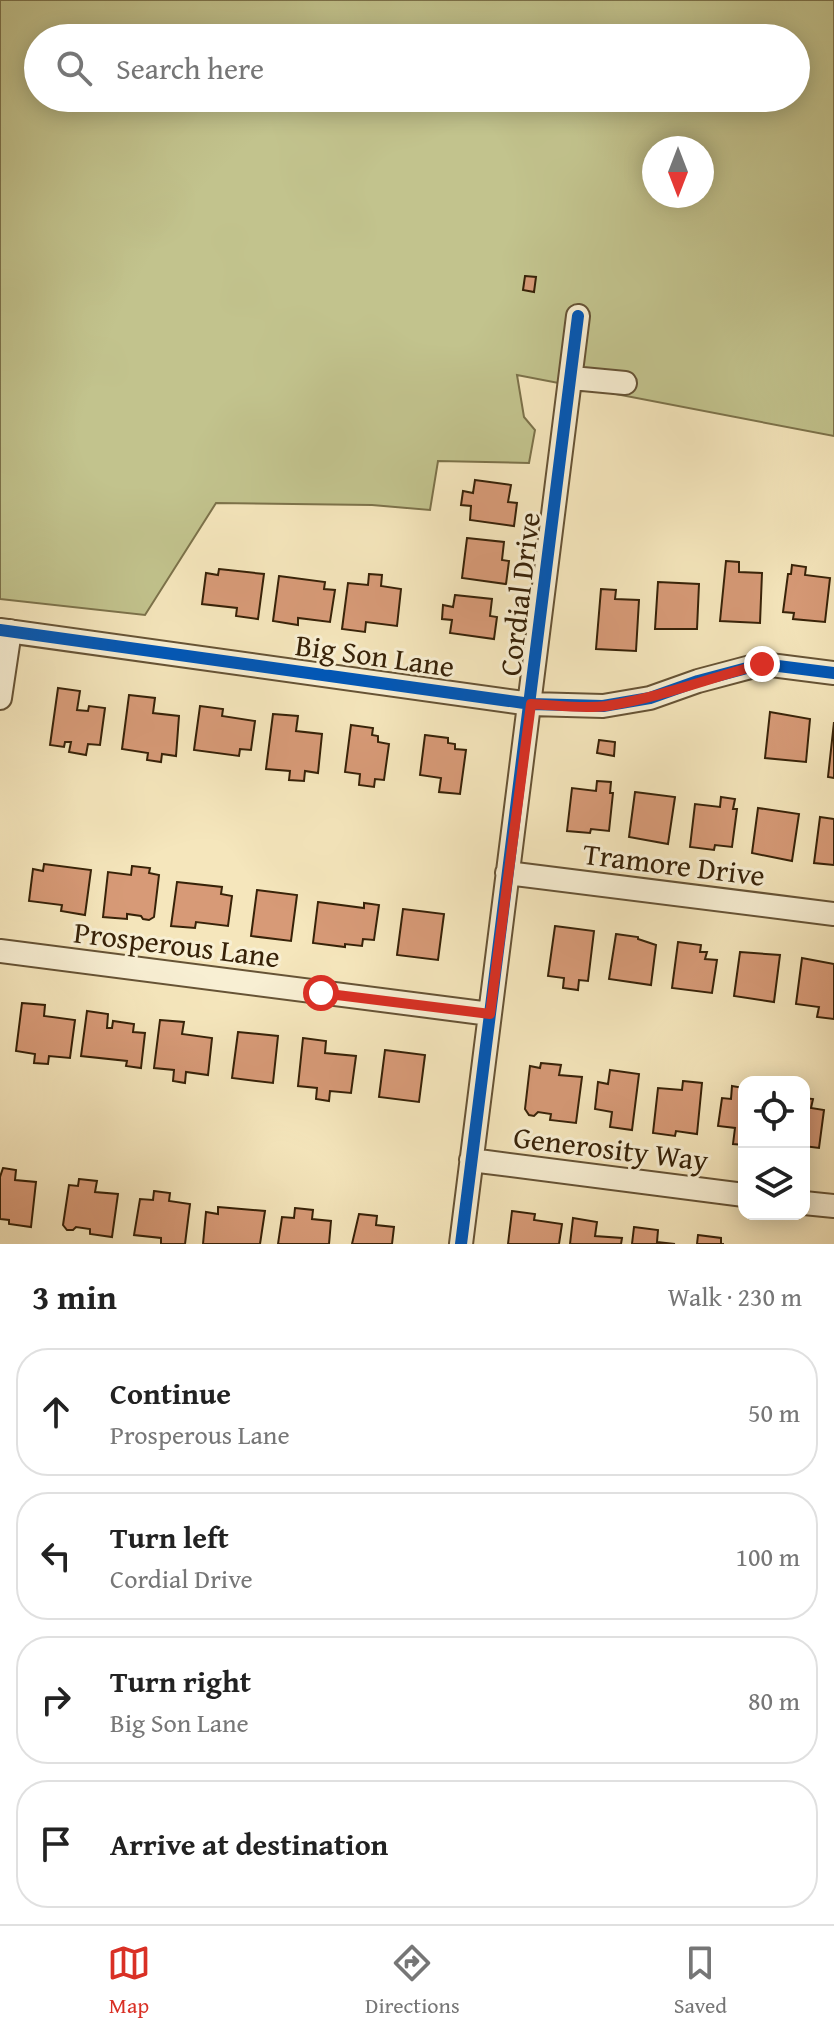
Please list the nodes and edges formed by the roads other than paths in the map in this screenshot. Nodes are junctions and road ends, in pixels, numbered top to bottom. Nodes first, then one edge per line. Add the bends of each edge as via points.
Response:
1 (578, 316) dead end
2 (572, 378) junction
3 (625, 383) dead end
4 (5, 630) edge
5 (834, 673) edge
6 (0, 698) edge
7 (531, 704) junction
8 (507, 873) junction
9 (834, 914) edge
10 (0, 951) edge
11 (490, 1014) junction
12 (471, 1160) junction
13 (738, 1194) edge
14 (810, 1204) edge
15 (834, 1206) edge
16 (461, 1244) edge

1 - 2 street, Cordial Drive
2 - 3 street
2 - 7 street, Cordial Drive
4 - 6 street
4 - 7 street, Big Son Lane
5 - 7 street, Big Son Lane via 762,664 650,698 603,706
7 - 8 street, Cordial Drive
8 - 9 street, Tramore Drive
8 - 11 street, Cordial Drive
10 - 11 street, Prosperous Lane
11 - 12 street, Cordial Drive
12 - 13 street, Generosity Way
12 - 16 street, Cordial Drive
14 - 15 street

